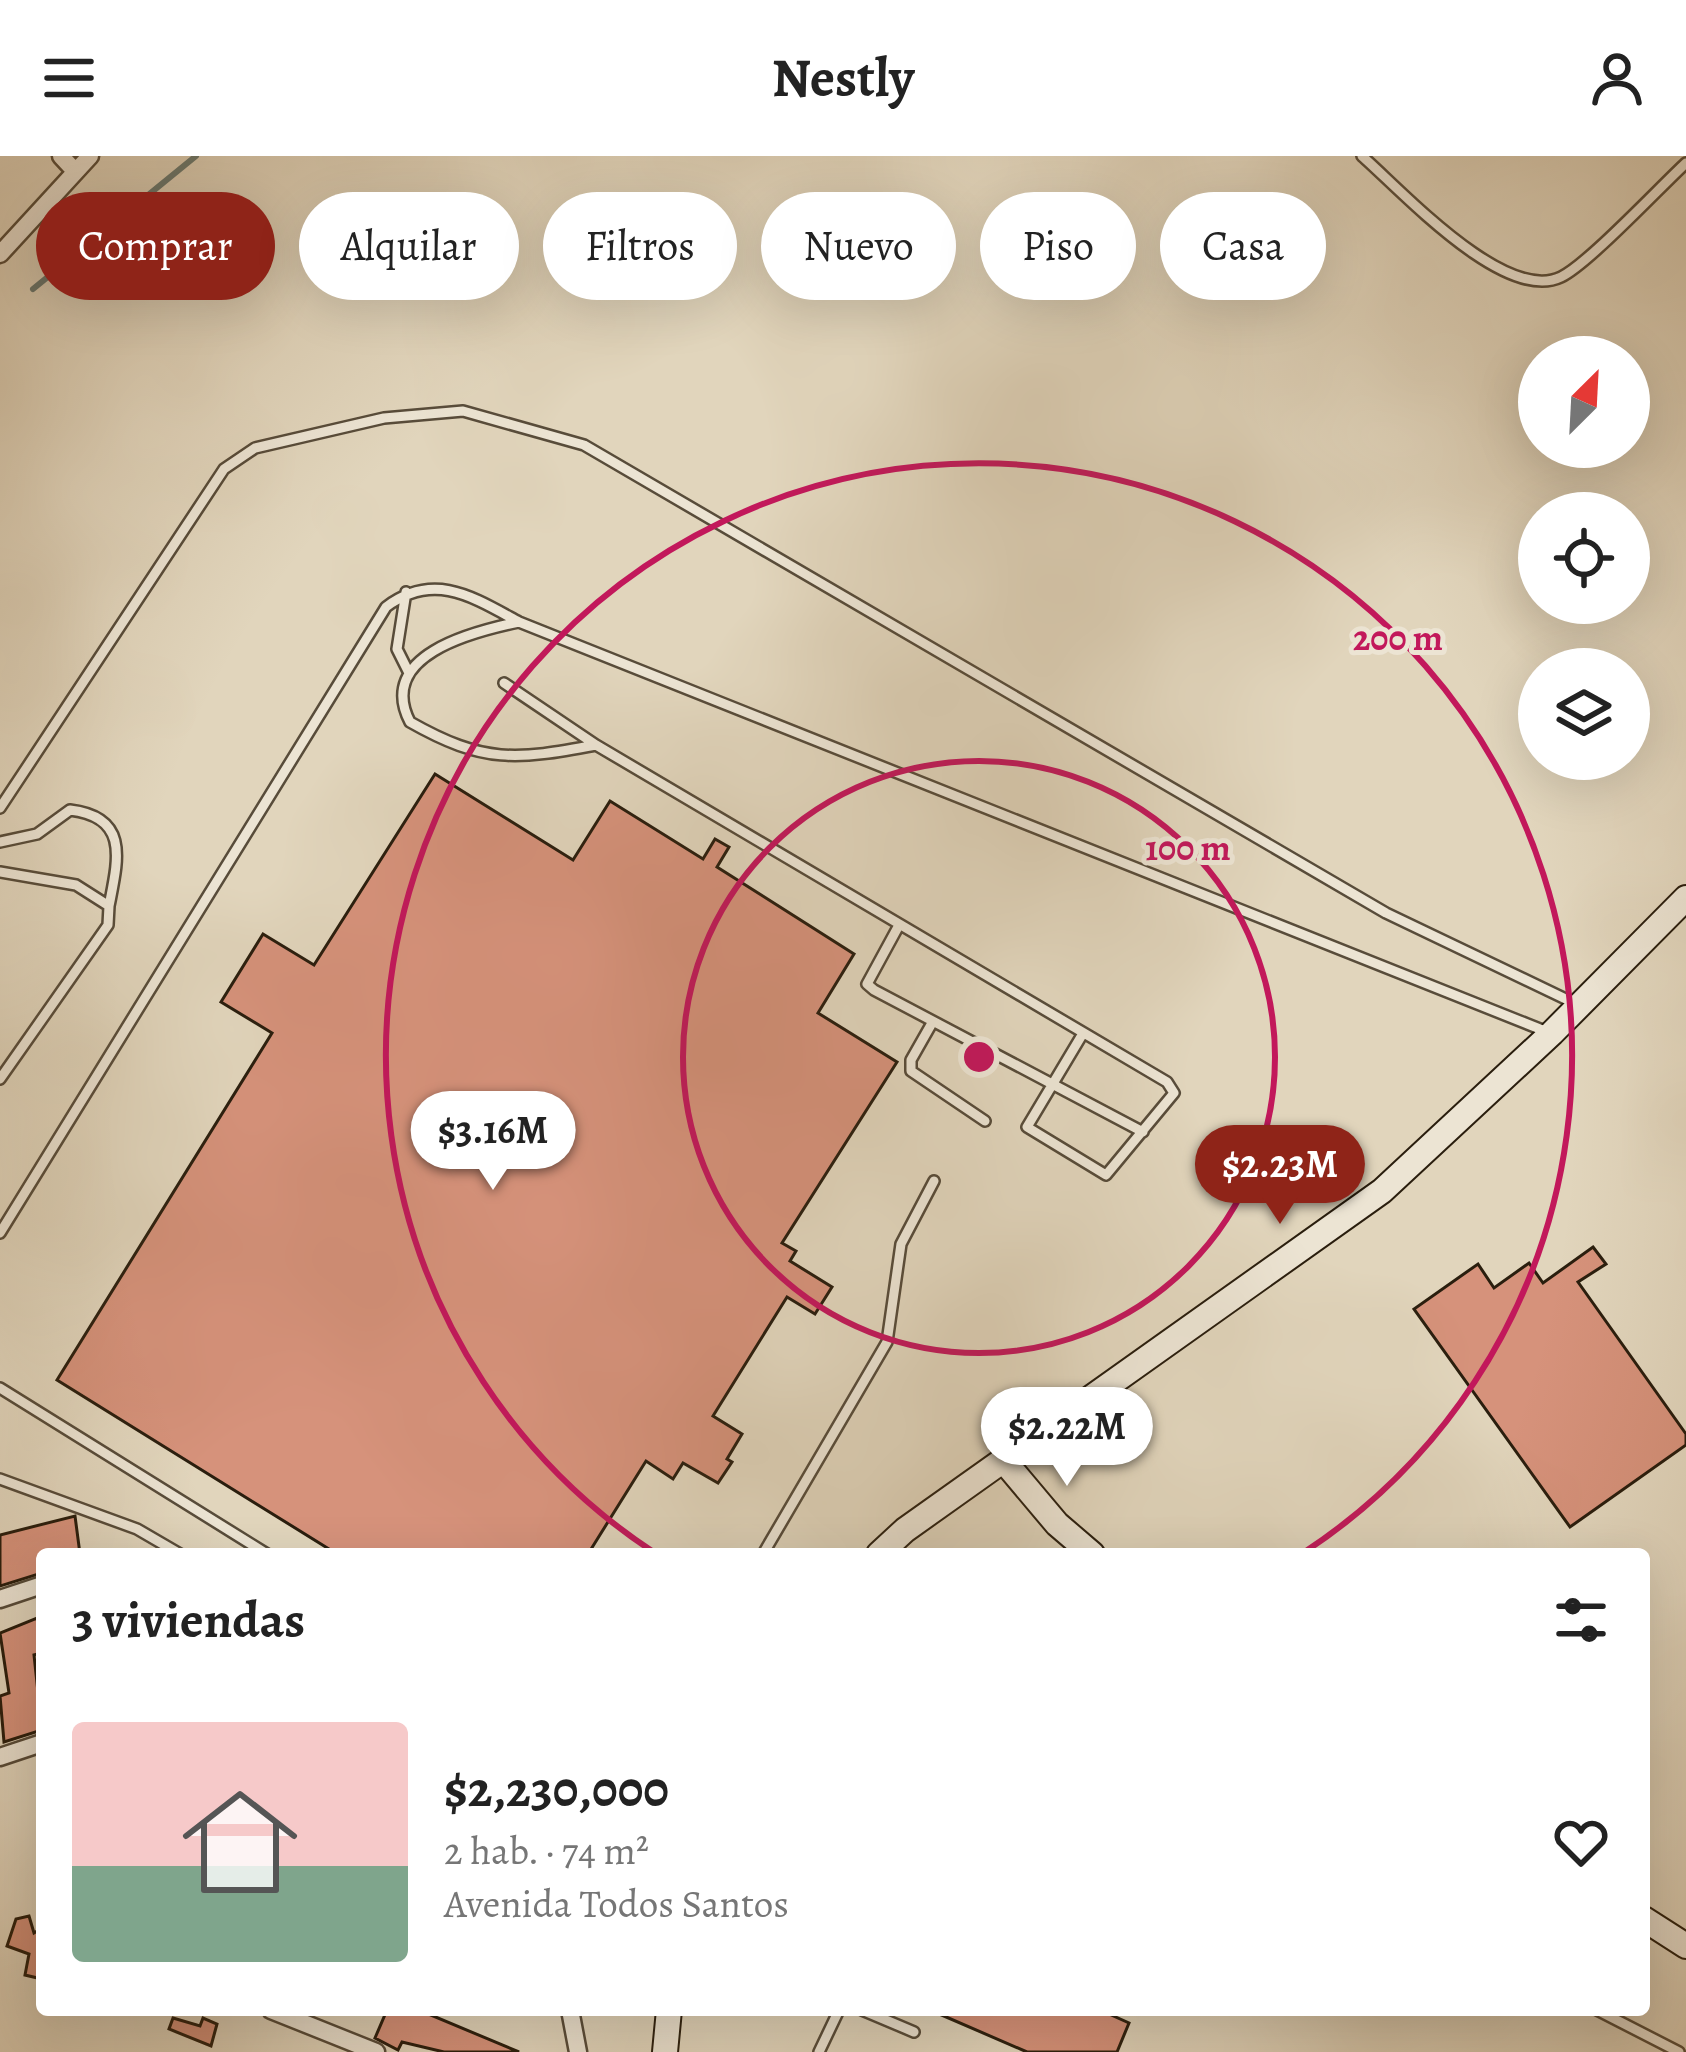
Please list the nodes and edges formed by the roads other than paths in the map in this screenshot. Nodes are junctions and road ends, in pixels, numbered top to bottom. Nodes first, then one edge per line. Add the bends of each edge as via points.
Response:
1 (91, 156) edge
2 (1362, 156) edge
3 (68, 163) edge
4 (1686, 163) edge
5 (0, 254) edge
6 (406, 592) junction
7 (519, 622) junction
8 (407, 671) junction
9 (504, 683) dead end
10 (596, 746) junction
11 (0, 808) edge
12 (0, 842) edge
13 (0, 872) edge
14 (1686, 898) edge
15 (109, 906) junction
16 (898, 928) junction
17 (1579, 1006) junction
18 (932, 1023) junction
19 (1552, 1034) junction
20 (1082, 1035) junction
21 (0, 1079) edge
22 (1051, 1087) junction
23 (985, 1120) dead end
24 (1142, 1132) junction
25 (934, 1181) dead end
26 (0, 1233) edge
27 (0, 1388) edge
28 (1004, 1461) junction
29 (0, 1479) edge
30 (169, 1548) edge
31 (257, 1548) edge
32 (767, 1548) edge
33 (887, 1548) edge
34 (1085, 1548) edge
35 (36, 1588) edge
36 (0, 1599) edge
37 (36, 1744) edge
38 (0, 1756) edge
39 (1650, 1923) edge
40 (1686, 1946) edge
41 (287, 2016) edge
42 (668, 2016) edge
43 (836, 2016) edge
44 (880, 2016) edge
45 (1609, 2016) edge
46 (914, 2032) dead end
47 (578, 2044) edge
48 (376, 2052) edge
49 (591, 2052) edge
50 (665, 2052) edge
51 (819, 2052) edge
52 (1679, 2052) edge

1 - 3 street
2 - 4 lane via 1469,250 1532,283 1562,277
3 - 5 street
6 - 7 lane via 459,589
6 - 8 lane via 397,650
6 - 26 lane via 386,607
7 - 8 lane via 468,632
7 - 19 lane
8 - 10 lane via 402,706 410,722 438,737 505,760
9 - 10 lane
10 - 16 lane
11 - 17 lane via 224,469 255,448 384,418 463,411 584,445 1386,913
12 - 15 lane via 37,835 70,810 95,813 110,826 119,856
13 - 15 lane via 76,885
14 - 17 street
15 - 21 lane via 109,925
16 - 18 lane via 867,984
16 - 20 lane
17 - 19 street
18 - 22 lane
18 - 23 lane via 910,1071
19 - 28 street via 1382,1191
20 - 22 lane
20 - 24 lane via 1174,1088
22 - 24 lane
22 - 24 lane via 1027,1126 1102,1174
25 - 32 lane via 901,1244 887,1342
27 - 31 lane
28 - 33 street
28 - 34 street
29 - 30 lane
35 - 36 street
37 - 38 street
39 - 40 street
41 - 48 street
42 - 50 street
43 - 51 lane
44 - 46 lane
45 - 52 lane
47 - 49 street

